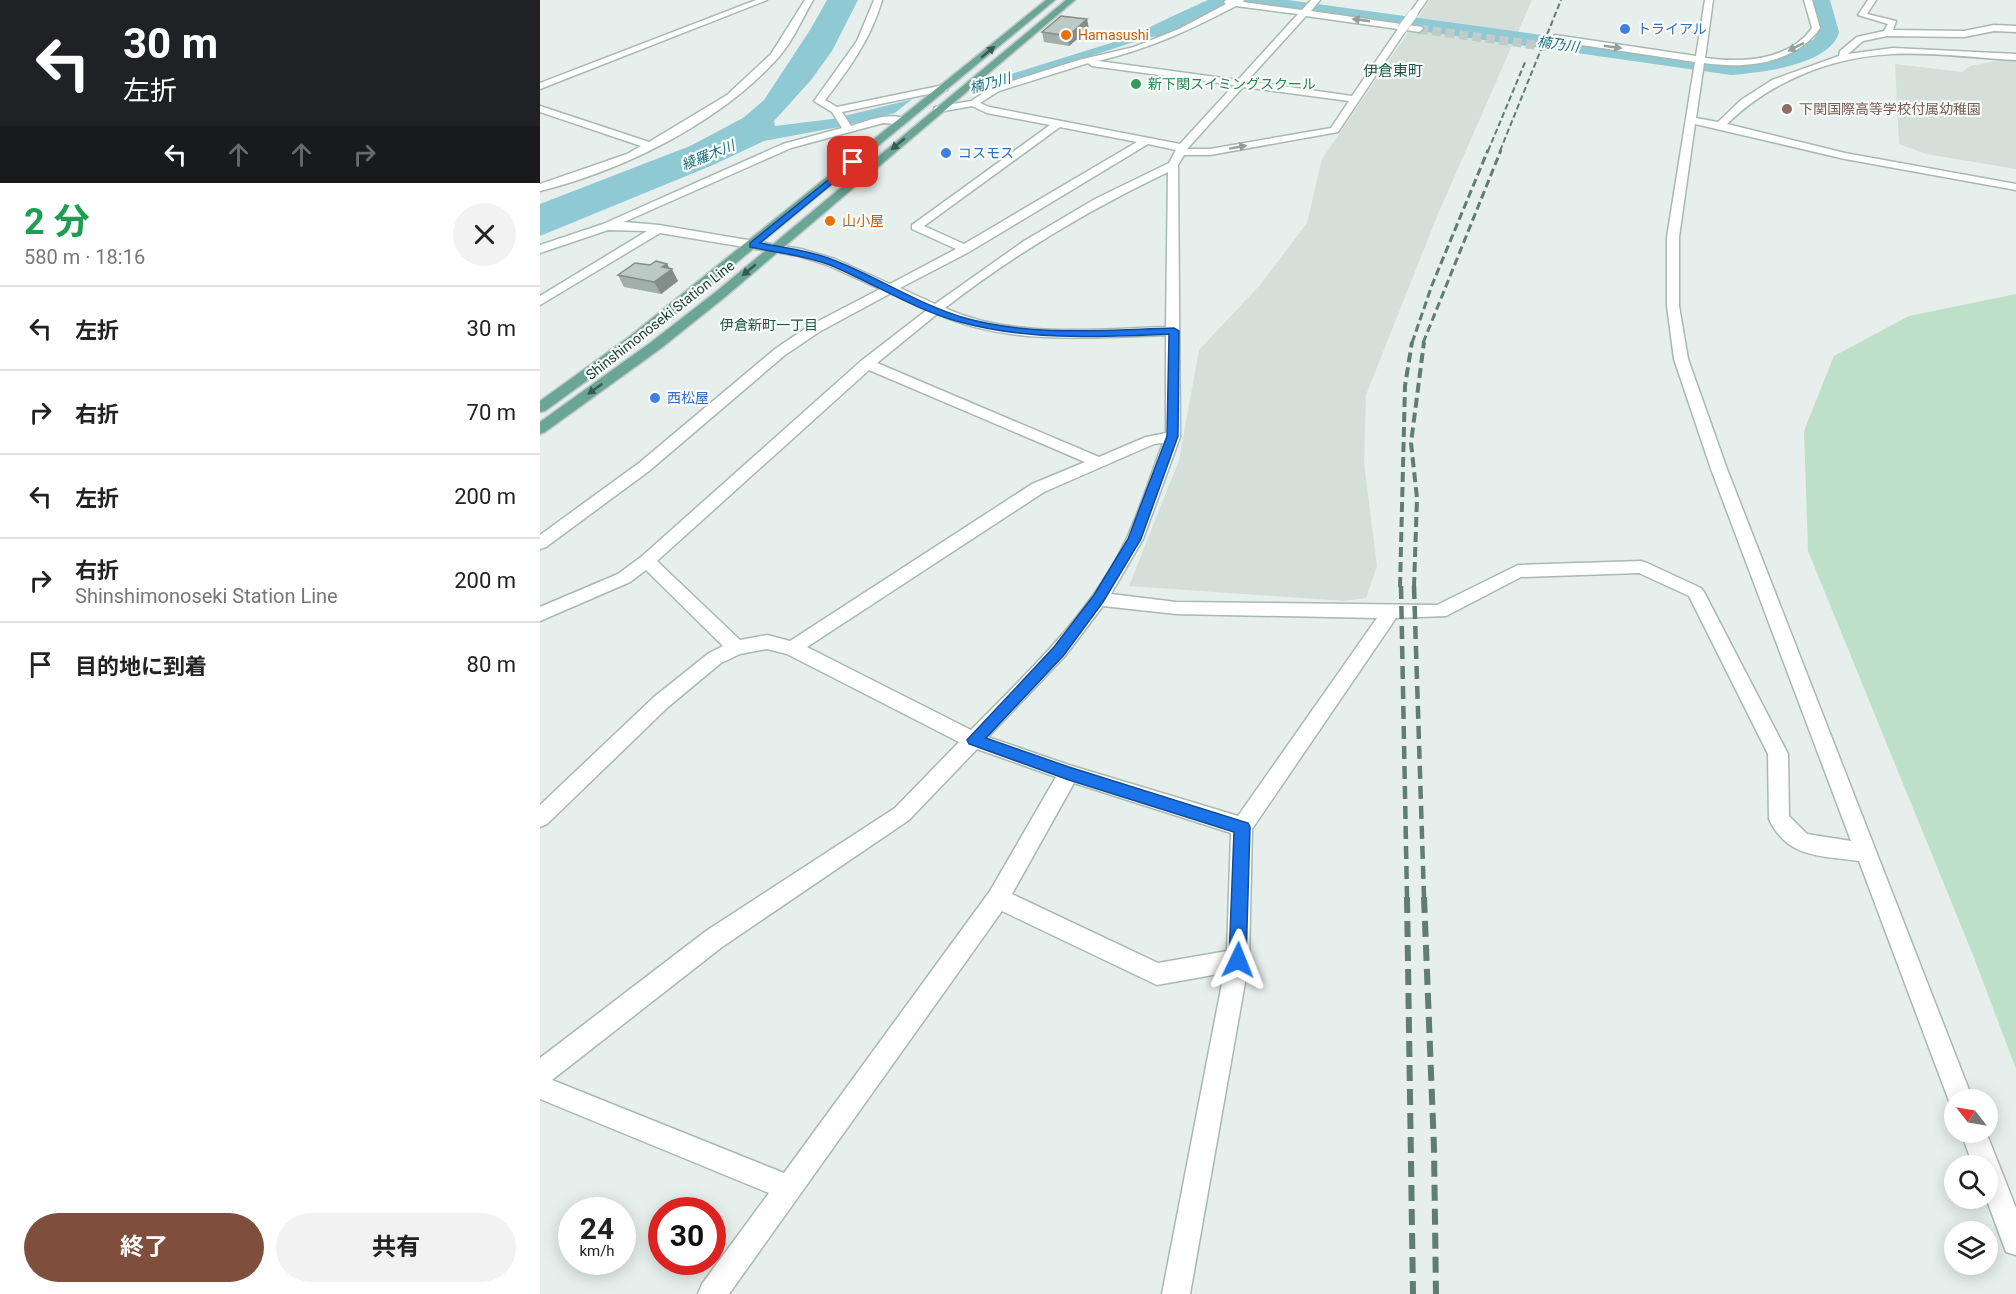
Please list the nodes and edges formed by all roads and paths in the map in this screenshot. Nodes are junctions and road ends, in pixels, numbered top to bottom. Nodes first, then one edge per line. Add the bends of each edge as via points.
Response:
1 (763, 0) edge
2 (809, 0) edge
3 (878, 0) edge
4 (1052, 0) edge
5 (1071, 0) edge
6 (1215, 0) edge
7 (1282, 0) edge
8 (1423, 0) edge
9 (1709, 0) edge
10 (1808, 0) edge
11 (1872, 0) edge
12 (1236, 2) edge
13 (1309, 6) edge
14 (1422, 25) tunnel mouth
15 (2016, 29) edge
16 (1887, 33) junction
17 (1553, 43) tunnel mouth
18 (1844, 57) junction
19 (2016, 57) edge
20 (1082, 62) junction
21 (1701, 65) junction
22 (1239, 84) junction
23 (540, 86) edge
24 (943, 89) junction
25 (1355, 99) junction
26 (974, 103) junction
27 (941, 107) junction
28 (540, 109) edge
29 (837, 111) junction
30 (1691, 120) junction
31 (903, 121) junction
32 (1059, 124) junction
33 (1720, 125) junction
34 (847, 128) junction
35 (1146, 141) junction
36 (651, 146) junction
37 (1181, 150) junction
38 (1173, 165) junction
39 (2016, 187) edge
40 (540, 188) edge
41 (607, 226) junction
42 (659, 229) junction
43 (753, 245) junction
44 (775, 248) junction
45 (540, 249) edge
46 (965, 249) junction
47 (889, 288) junction
48 (540, 301) edge
49 (934, 309) junction
50 (1174, 331) junction
51 (866, 364) junction
52 (540, 408) edge
53 (540, 429) edge
54 (1173, 436) junction
55 (1098, 462) junction
56 (540, 543) edge
57 (647, 561) junction
58 (1099, 599) junction
59 (1391, 612) junction
60 (540, 614) edge
61 (736, 648) junction
62 (792, 648) junction
63 (974, 740) junction
64 (1069, 773) junction
65 (540, 818) edge
66 (1242, 827) junction
67 (1865, 852) junction
68 (998, 898) junction
69 (1238, 960) junction
70 (540, 1074) edge
71 (540, 1087) edge
72 (1957, 1089) edge
73 (788, 1188) junction
74 (1998, 1195) edge
75 (2016, 1242) edge
76 (712, 1294) edge
77 (1176, 1294) edge

1 - 23 street
2 - 36 street via 775,56 730,97
3 - 29 street via 857,52 819,101
24 -> 4 main road, Shinshimonoseki Station Line
5 - 27 main road, Shinshimonoseki Station Line
6 - 12 street
7 - 13 street
8 - 25 street, bridge
9 - 21 street
10 -> 21 street via 1816,28 1804,43 1749,63
11 - 16 street via 1862,15 1893,23
12 - 13 street
12 - 20 street via 1182,31 1137,49
13 - 14 street
13 - 22 street
15 - 16 street via 1994,28 1964,34
16 - 18 street via 1860,39 1843,53
17 - 21 street
18 - 19 street via 1893,51
18 - 33 street via 1775,82 1744,102
20 - 22 street
20 - 26 street via 996,89
21 - 30 street
22 - 25 street
22 - 37 street
24 - 29 street
24 - 31 main road, Shinshimonoseki Station Line
37 -> 25 street via 1210,152 1334,130
26 - 27 street
26 - 32 street via 987,110
27 -> 44 main road, Shinshimonoseki Station Line
28 - 36 street
29 - 34 street
30 - 33 street
30 - 67 street via 1673,237 1673,306 1681,359
31 - 34 street via 883,120
31 - 43 main road, Shinshimonoseki Station Line
32 - 35 street
32 - 46 street via 916,227
33 - 39 street via 1845,156
34 - 41 street via 787,146
35 - 37 street
35 - 46 street
36 - 40 street
37 - 38 street
38 - 49 street via 1081,212
38 - 50 street
41 - 42 street
41 - 45 street
42 - 43 street
42 - 48 street
43 - 44 street
43 - 52 main road, Shinshimonoseki Station Line via 634,340
44 - 47 street via 831,262
44 -> 53 main road, Shinshimonoseki Station Line via 655,346
46 - 47 street
47 - 49 street
47 - 56 street via 780,352 644,467
49 - 50 street via 961,320 1046,334
49 - 51 street
50 - 54 street
51 - 55 street
51 - 57 street
54 - 55 street via 1151,440
54 - 58 street via 1135,539
55 - 62 street via 1038,488
57 - 60 street via 624,578
57 - 61 street
58 - 59 street via 1176,608
58 - 63 street via 1059,651
59 - 66 street
59 - 67 street via 1440,611 1518,572 1641,567 1695,592 1778,754 1779,819 1801,843
61 - 62 street via 767,642
61 - 65 street via 715,658 661,702
62 - 63 street
63 - 64 street
63 - 70 street via 902,814 714,939
64 - 66 street
64 - 68 street
66 - 69 street
67 - 72 street
68 - 69 street via 1158,974
68 - 73 street
69 - 77 street
71 - 73 street
73 - 76 street
74 - 75 street

